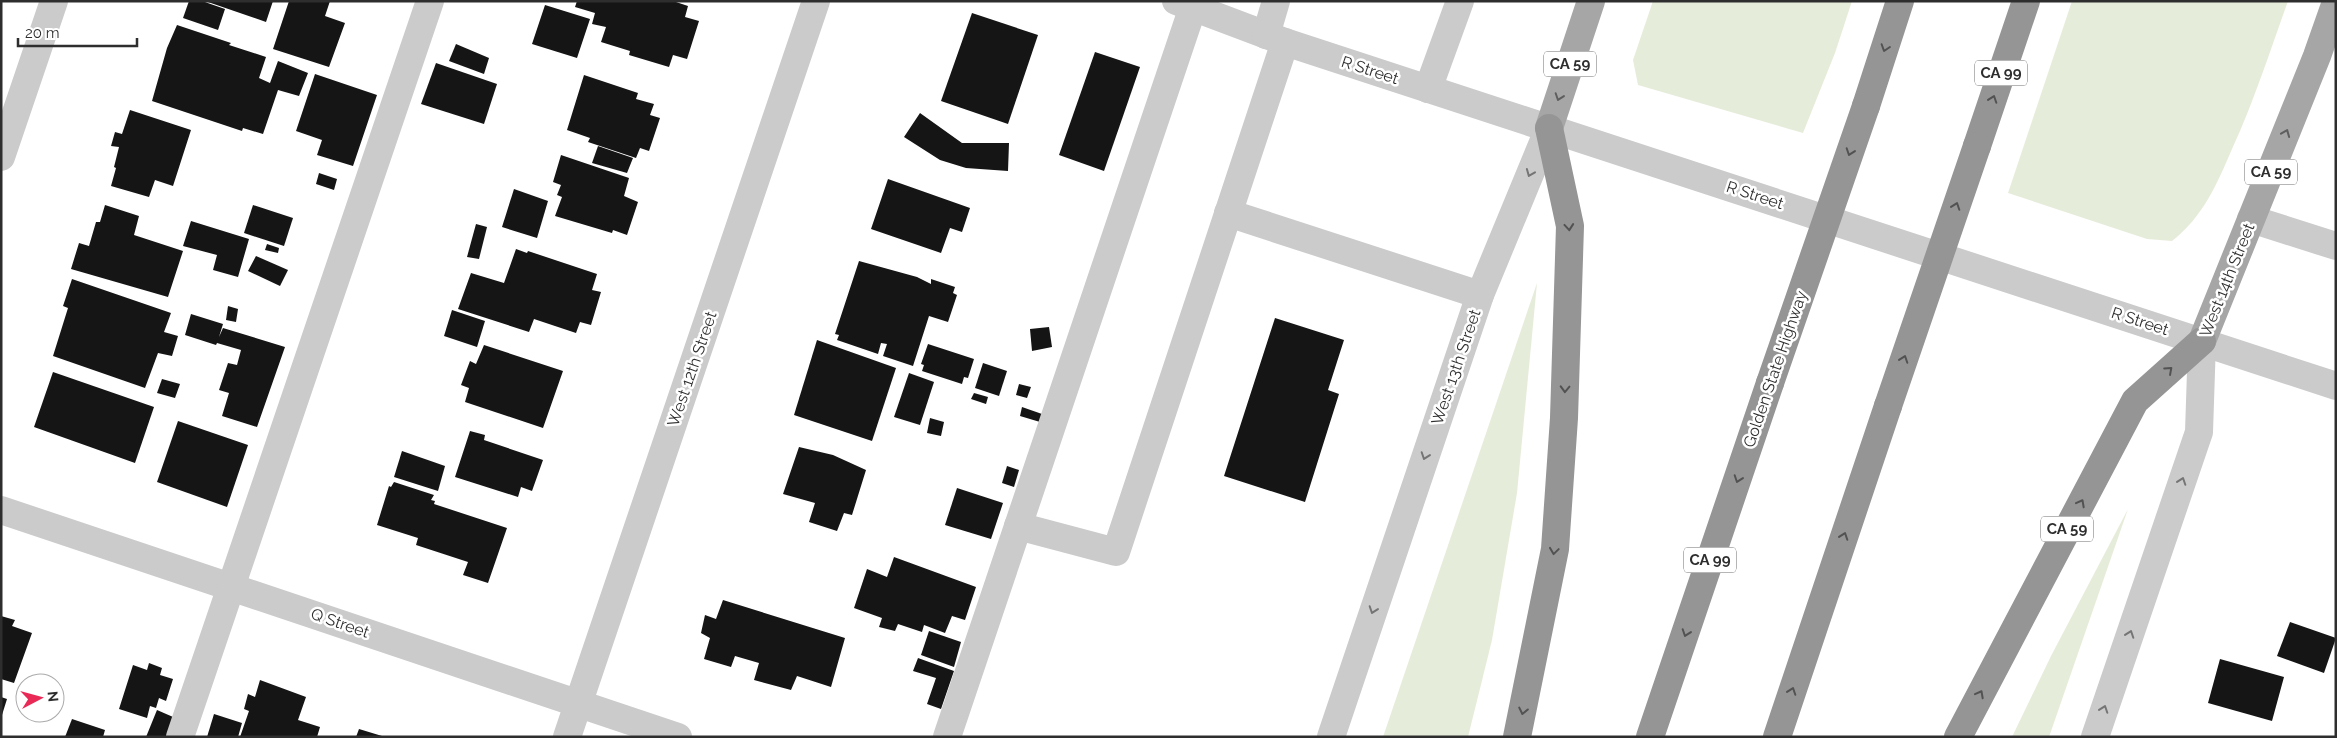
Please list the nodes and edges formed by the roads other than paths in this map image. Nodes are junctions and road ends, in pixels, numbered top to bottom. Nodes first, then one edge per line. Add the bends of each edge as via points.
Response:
1 (54, 1) edge
2 (430, 1) edge
3 (816, 1) edge
4 (1276, 1) edge
5 (1460, 1) edge
6 (1592, 1) edge
7 (1900, 1) edge
8 (2026, 1) edge
9 (2336, 2) edge
10 (1188, 3) edge
11 (1275, 38) junction
12 (1428, 89) junction
13 (1549, 128) junction
14 (1, 157) edge
15 (1228, 213) junction
16 (2251, 219) junction
17 (2336, 246) edge
18 (1480, 295) junction
19 (2202, 341) junction
20 (2336, 386) edge
21 (1, 510) edge
22 (1018, 526) junction
23 (230, 587) junction
24 (578, 703) junction
25 (180, 737) edge
26 (567, 737) edge
27 (678, 737) edge
28 (947, 737) edge
29 (1331, 737) edge
30 (1517, 737) edge
31 (1650, 737) edge
32 (1777, 737) edge
33 (1958, 737) edge
34 (2095, 737) edge

1 - 14 street
2 - 23 street
3 - 24 street, West 12th Street
4 - 11 street
5 - 12 street
6 -> 13 main road, West 13th Street / CA 59
7 -> 31 highway, Golden State Highway / CA 99, bridge
32 -> 8 highway, CA 99, bridge
16 -> 9 main road, West 14th Street / CA 59
10 - 11 street, R Street
10 - 22 street
11 - 12 street, R Street
11 - 15 street
12 - 13 street, R Street
13 -> 18 street, West 13th Street
13 - 19 street, R Street
13 -> 30 highway via 1570,226 1564,418 1555,549
15 - 18 street
15 - 22 street via 1116,552
16 - 17 street
16 - 19 main road, West 14th Street / CA 59
18 -> 29 street, West 13th Street
19 - 20 street, R Street
33 -> 19 highway, CA 59 via 2135,401
34 -> 19 street, West 14th Street via 2199,432
21 - 23 street, Q Street
22 - 28 street
23 - 24 street, Q Street
23 - 25 street
24 - 26 street, West 12th Street
24 - 27 street, Q Street

